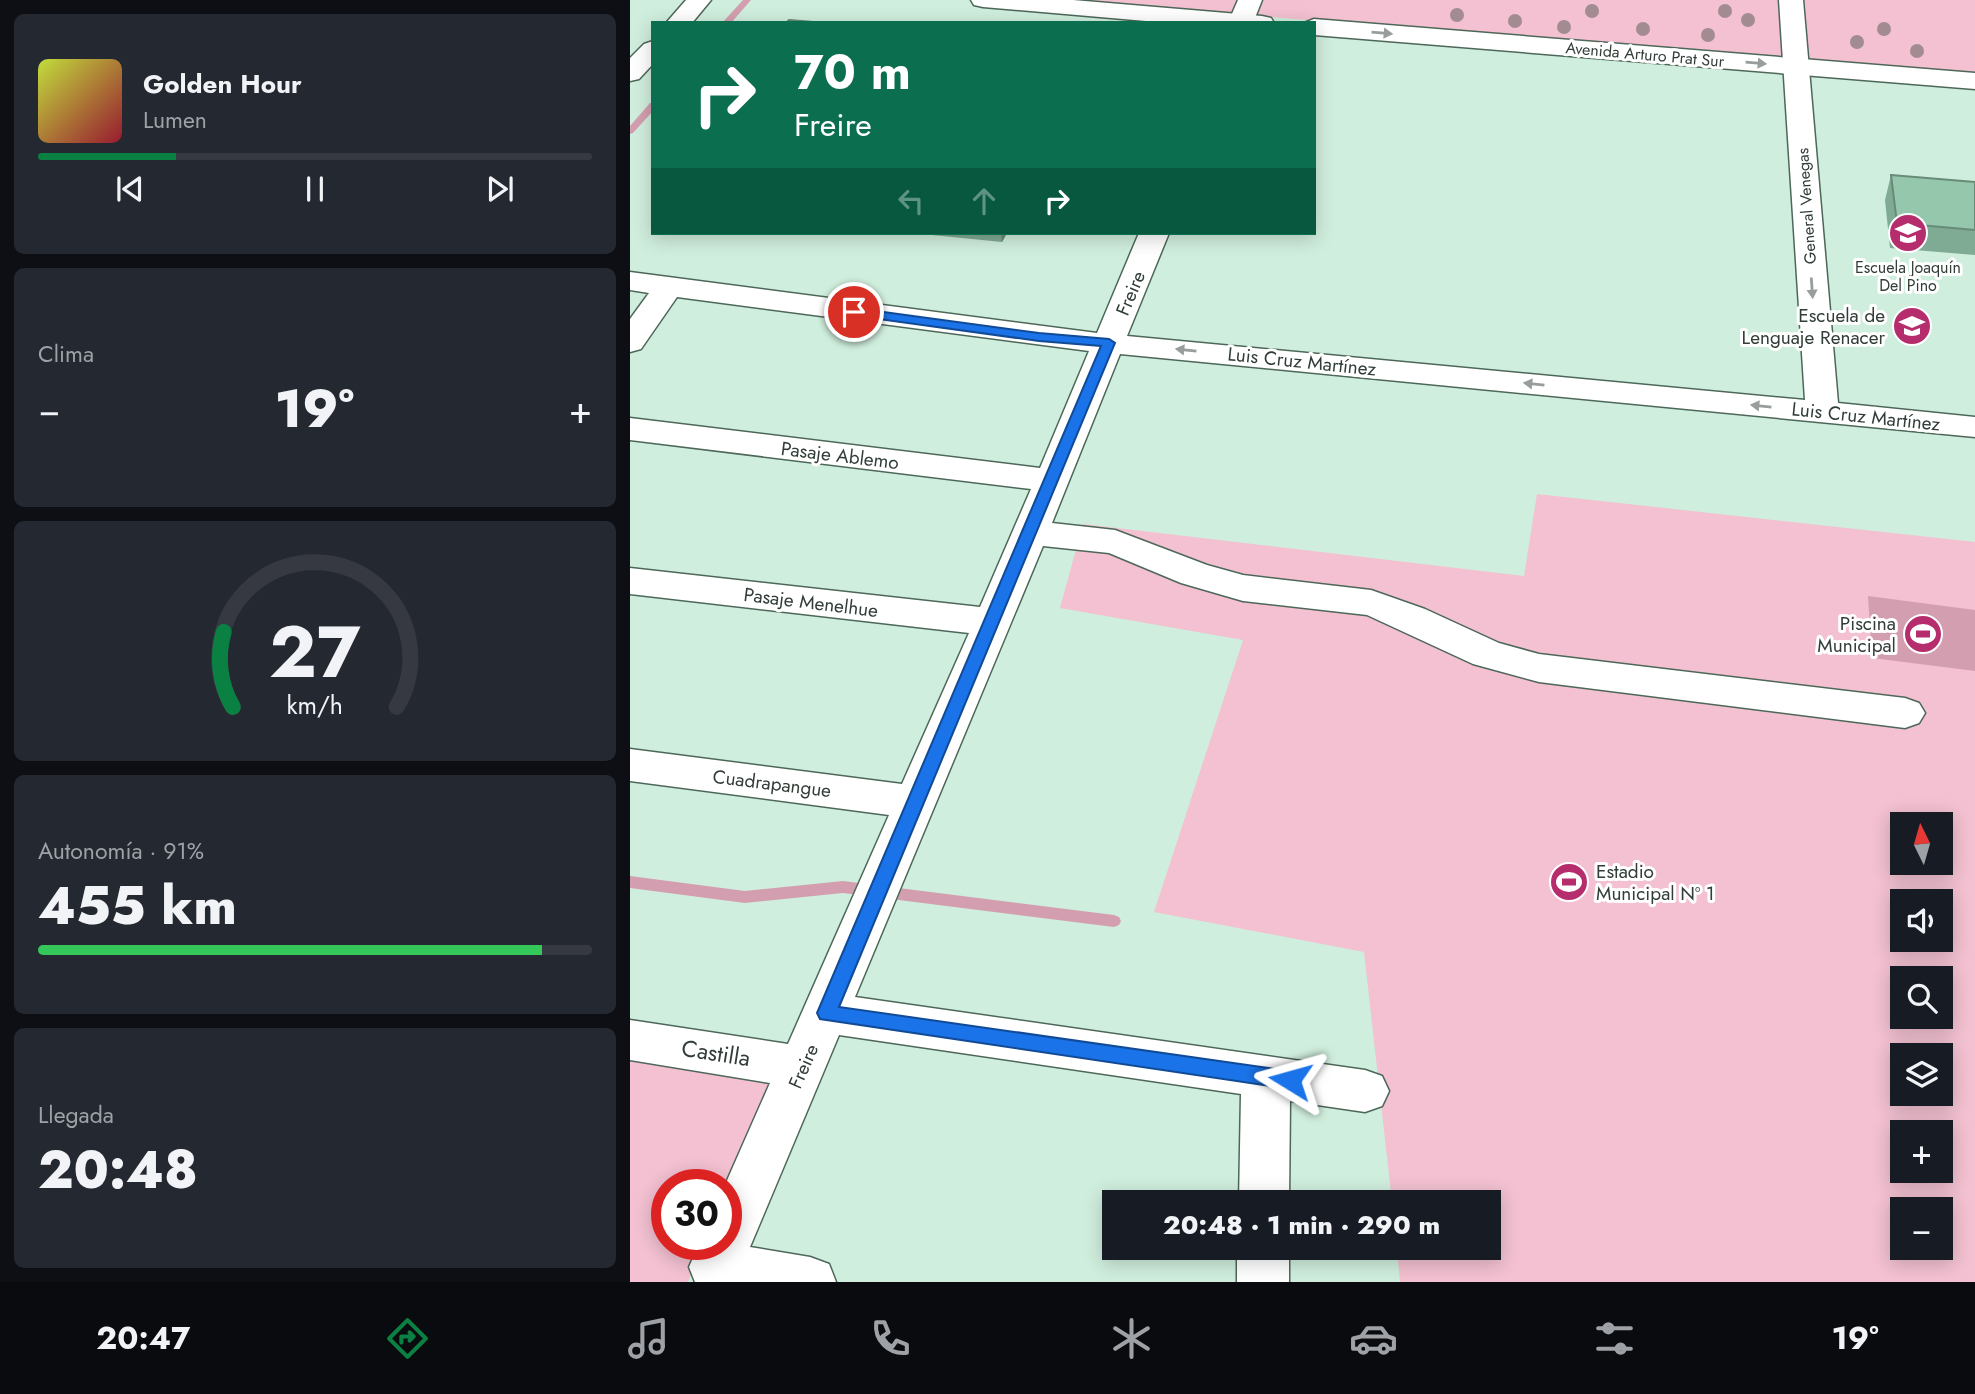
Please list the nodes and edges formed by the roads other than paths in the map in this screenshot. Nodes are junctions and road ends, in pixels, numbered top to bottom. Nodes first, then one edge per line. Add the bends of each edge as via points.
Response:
1 (699, 0) edge
2 (983, 0) edge
3 (1791, 0) edge
4 (1248, 17) edge
5 (680, 21) edge
6 (1316, 27) edge
7 (651, 51) edge
8 (1795, 66) junction
9 (630, 74) edge
10 (1975, 81) edge
11 (1153, 235) edge
12 (630, 281) edge
13 (669, 286) junction
14 (630, 342) edge
15 (1109, 343) junction
16 (1822, 412) junction
17 (1975, 427) edge
18 (630, 429) edge
19 (1050, 480) junction
20 (1029, 532) junction
21 (630, 581) edge
22 (993, 622) junction
23 (1905, 713) dead end
24 (630, 765) edge
25 (914, 802) junction
26 (826, 1013) junction
27 (630, 1040) edge
28 (802, 1067) junction
29 (1266, 1076) junction
30 (1365, 1091) dead end
31 (1264, 1190) edge
32 (742, 1206) edge
33 (723, 1260) edge
34 (1263, 1260) edge
35 (810, 1282) edge
36 (1263, 1282) edge

1 - 5 street
2 - 4 street
3 - 8 street, General Venegas
6 -> 8 street, Avenida Arturo Prat Sur
7 - 9 street
8 - 10 street, Avenida Arturo Prat Sur
8 -> 16 street, General Venegas
11 - 15 street, Freire
12 - 13 street, Luis Cruz Martínez
13 - 14 street
13 - 15 street, Luis Cruz Martínez via 1025,336
16 -> 15 street, Luis Cruz Martínez
15 - 19 street, Freire
16 - 17 street, Luis Cruz Martínez
18 - 19 street, Pasaje Ablemo
19 - 20 street, Freire
20 - 22 street, Freire
20 - 23 street via 1115,542 1194,574 1244,588 1371,603 1488,654 1539,668
21 - 22 street, Pasaje Menelhue
22 - 25 street, Freire
24 - 25 street, Cuadrapangue
25 - 26 street, Freire
26 - 28 street, Freire
26 - 29 street
27 - 28 street, Castilla
28 - 32 street, Freire
29 - 30 street
29 - 31 street
33 - 35 street
34 - 36 street

